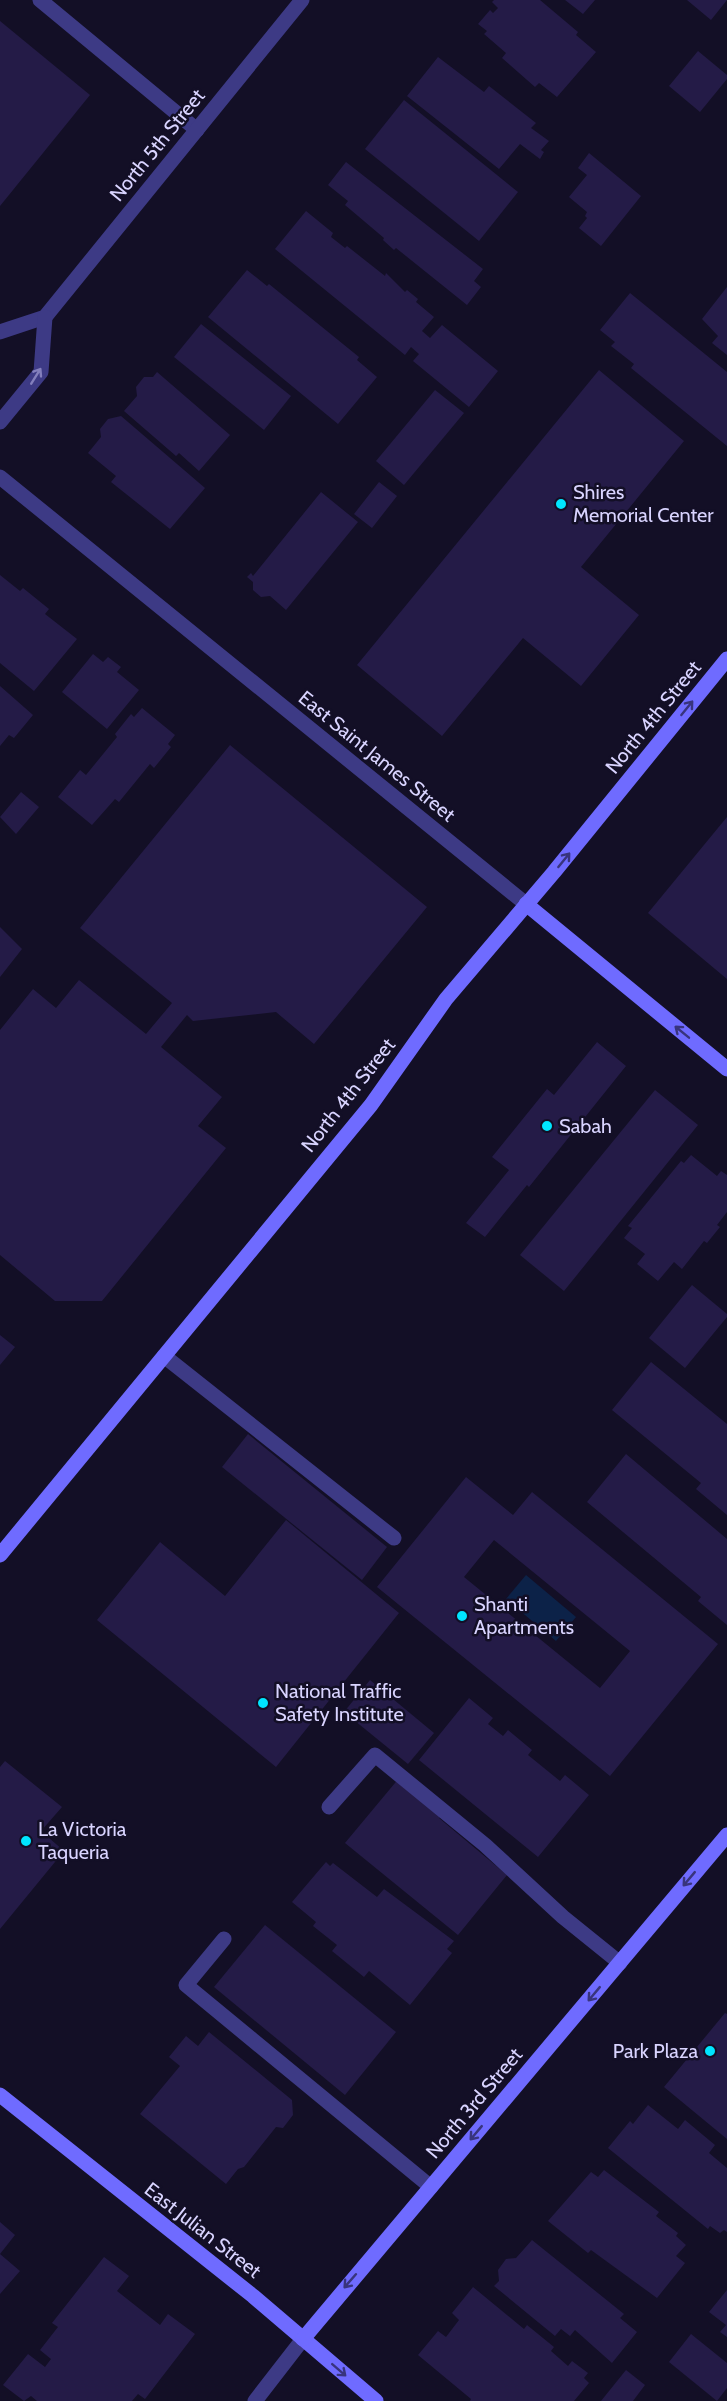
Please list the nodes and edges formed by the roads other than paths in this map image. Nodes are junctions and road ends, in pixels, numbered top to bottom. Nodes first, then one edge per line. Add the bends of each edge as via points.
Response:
1 (40, 0) edge
2 (302, 0) edge
3 (196, 130) junction
4 (45, 317) junction
5 (0, 332) edge
6 (0, 422) edge
7 (0, 477) edge
8 (727, 659) edge
9 (526, 904) junction
10 (727, 1069) edge
11 (164, 1356) junction
12 (394, 1538) dead end
13 (0, 1555) edge
14 (329, 1807) dead end
15 (727, 1835) edge
16 (224, 1939) dead end
17 (620, 1963) junction
18 (0, 2096) edge
19 (431, 2187) junction
20 (303, 2339) junction
21 (255, 2401) edge
22 (376, 2401) edge

1 - 3 street
2 - 3 street, North 5th Street
3 - 4 street, North 5th Street
4 - 5 street
6 -> 4 street via 41,372
7 - 9 street, East Saint James Street
9 -> 8 main road, North 4th Street
10 -> 9 main road, East Saint James Street
9 - 11 main road, North 4th Street via 446,999 371,1105
11 - 12 street
11 - 13 main road, North 4th Street
14 - 17 street via 375,1755
15 -> 17 main road, North 3rd Street
16 - 19 street via 186,1985
17 -> 19 main road, North 3rd Street
18 - 20 main road, East Julian Street
19 -> 20 main road, North 3rd Street
20 - 21 street, North 3rd Street
20 -> 22 main road, East Julian Street

